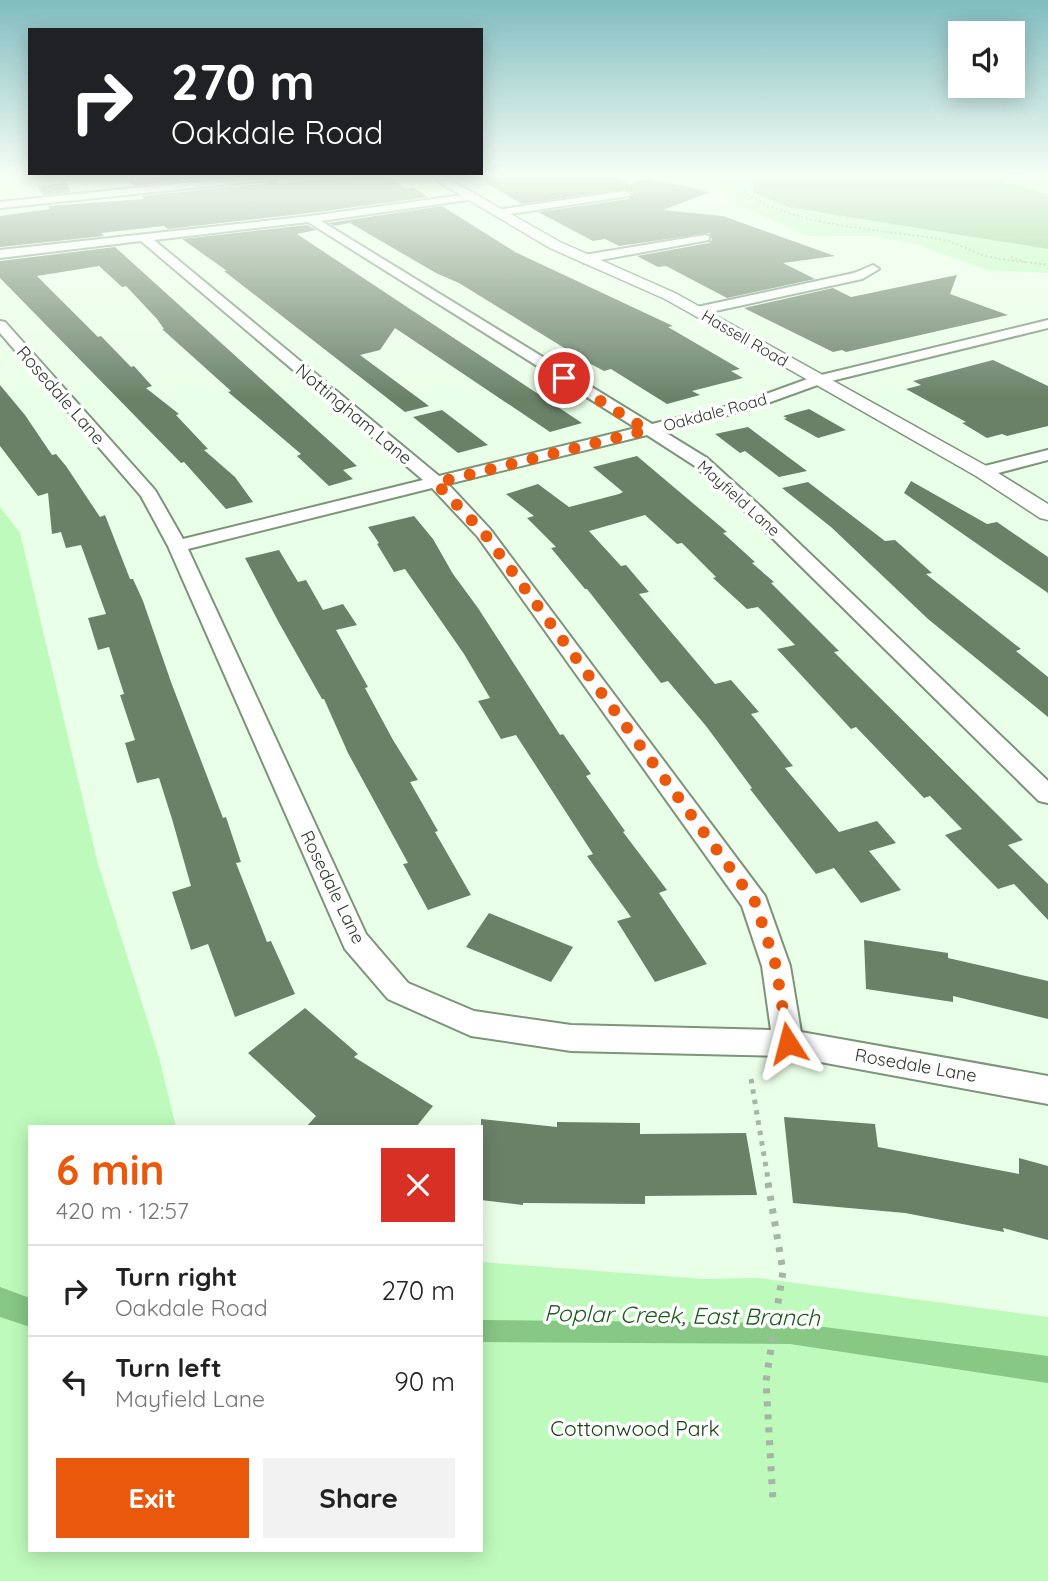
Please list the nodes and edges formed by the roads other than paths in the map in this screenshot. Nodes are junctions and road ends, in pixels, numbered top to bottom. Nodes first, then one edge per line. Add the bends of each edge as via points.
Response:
1 (27, 251) edge
2 (159, 251) edge
3 (361, 251) edge
4 (568, 251) edge
5 (629, 251) edge
6 (0, 254) edge
7 (584, 259) junction
8 (873, 269) dead end
9 (697, 311) junction
10 (1048, 324) edge
11 (0, 325) edge
12 (818, 380) junction
13 (647, 430) junction
14 (1048, 455) edge
15 (983, 472) junction
16 (436, 483) junction
17 (1048, 513) edge
18 (177, 547) junction
19 (1048, 795) edge
20 (788, 1043) junction
21 (1048, 1090) edge

1 - 6 street
2 - 16 street, Nottingham Lane
3 - 13 street, Mayfield Lane
4 - 7 street, Hassell Road
5 - 7 street
7 - 9 street, Hassell Road
8 - 9 street
9 - 12 street, Hassell Road
10 - 12 street, Oakdale Road
11 - 18 street, Rosedale Lane via 149,494
12 - 13 street, Oakdale Road via 746,406
12 - 15 street, Hassell Road
13 - 16 street, Oakdale Road
13 - 19 street, Mayfield Lane via 701,462
14 - 15 street
15 - 17 street, Hassell Road
16 - 18 street, Oakdale Road
16 - 20 street, Nottingham Lane via 484,533 755,902 776,966
18 - 20 street, Rosedale Lane via 355,941 398,990 471,1023 570,1038
20 - 21 street, Rosedale Lane

